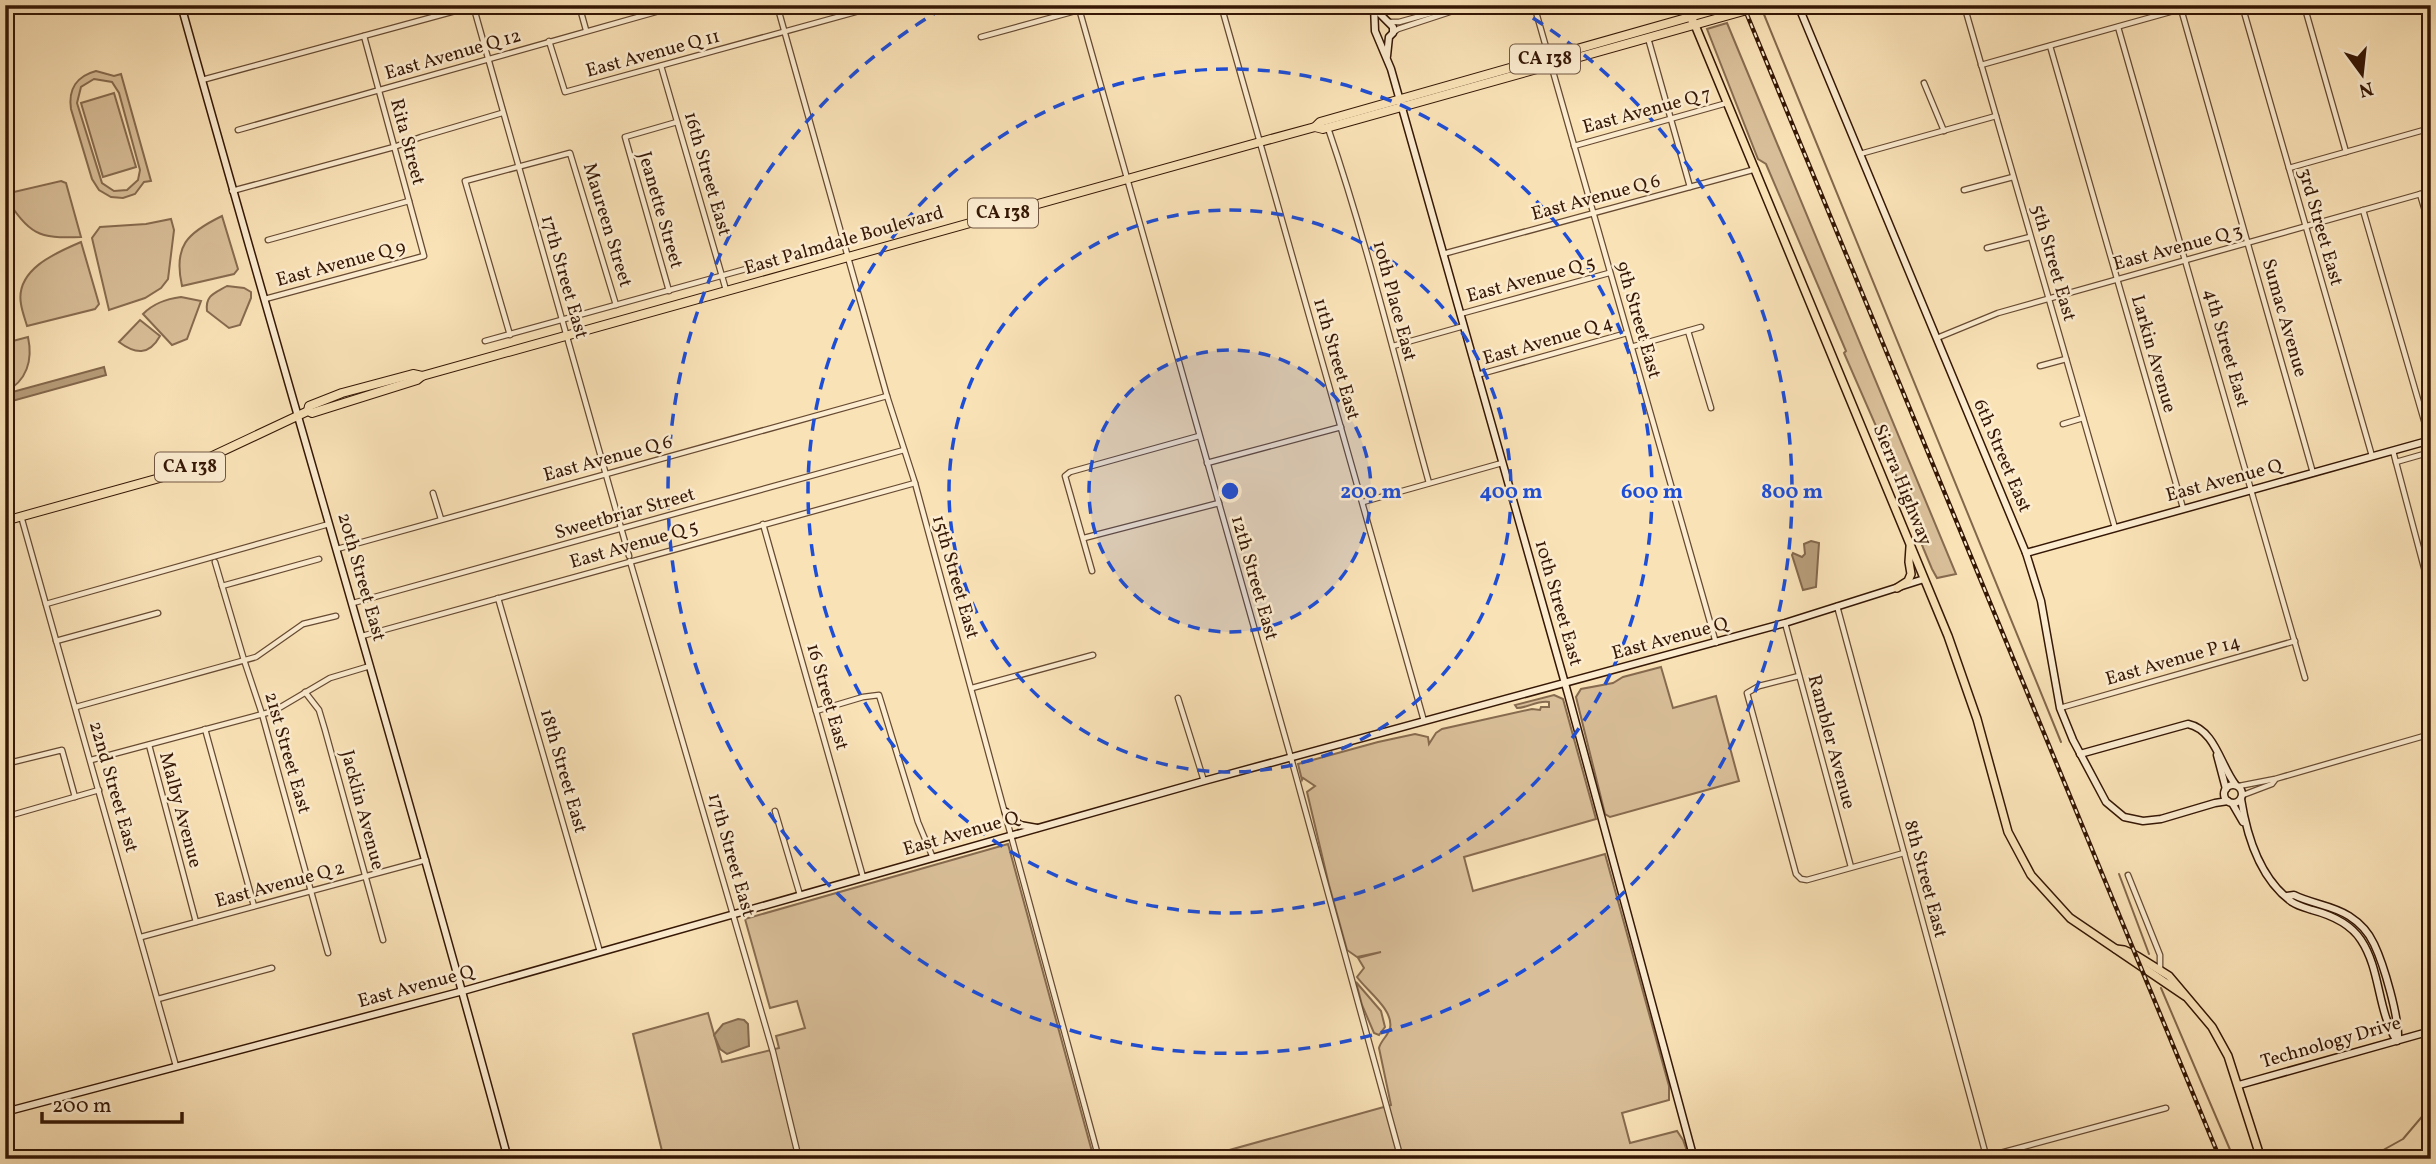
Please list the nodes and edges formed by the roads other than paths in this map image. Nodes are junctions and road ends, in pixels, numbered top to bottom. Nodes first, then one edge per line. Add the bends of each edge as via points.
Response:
1 (181, 5) edge
2 (579, 5) edge
3 (777, 5) edge
4 (881, 5) edge
5 (1221, 5) edge
6 (1471, 5) edge
7 (1534, 5) edge
8 (1687, 5) edge
9 (1732, 5) edge
10 (1765, 5) edge
11 (1798, 5) edge
12 (1964, 5) edge
13 (2195, 5) edge
14 (2242, 5) edge
15 (2304, 5) edge
16 (2428, 5) edge
17 (474, 6) edge
18 (677, 6) edge
19 (1374, 7) edge
20 (1079, 8) edge
21 (1458, 9) junction
22 (2180, 9) junction
23 (2431, 15) edge
24 (1387, 21) junction
25 (1693, 21) junction
26 (1376, 24) junction
27 (2118, 27) junction
28 (586, 30) junction
29 (784, 32) junction
30 (1391, 35) junction
31 (364, 36) junction
32 (1378, 36) junction
33 (981, 37) dead end
34 (1648, 38) junction
35 (550, 41) junction
36 (2050, 46) junction
37 (1387, 57) junction
38 (488, 60) junction
39 (1550, 61) junction
40 (1981, 65) junction
41 (662, 66) junction
42 (202, 79) junction
43 (1924, 83) dead end
44 (379, 91) junction
45 (1400, 103) junction
46 (1728, 103) junction
47 (502, 113) junction
48 (1996, 116) junction
49 (1671, 119) junction
50 (677, 122) junction
51 (1315, 127) junction
52 (1328, 127) junction
53 (2431, 128) edge
54 (237, 130) dead end
55 (1944, 131) junction
56 (1260, 142) junction
57 (1574, 146) junction
58 (394, 147) junction
59 (2346, 152) junction
60 (1859, 154) junction
61 (517, 167) junction
62 (2289, 168) junction
63 (1756, 169) junction
64 (2013, 177) junction
65 (1126, 178) junction
66 (1690, 187) junction
67 (1964, 190) dead end
68 (232, 191) junction
69 (2431, 191) edge
70 (2420, 194) junction
71 (409, 201) junction
72 (2362, 210) junction
73 (1593, 213) junction
74 (2305, 226) junction
75 (2431, 231) edge
76 (2030, 237) junction
77 (268, 240) dead end
78 (2248, 243) junction
79 (1987, 248) dead end
80 (1443, 254) junction
81 (424, 256) joint
82 (848, 257) junction
83 (2185, 260) junction
84 (746, 269) dead end
85 (1609, 273) junction
86 (722, 276) junction
87 (2117, 279) junction
88 (669, 291) junction
89 (726, 291) junction
90 (2049, 298) junction
91 (265, 299) junction
92 (616, 305) junction
93 (1460, 314) junction
94 (562, 320) junction
95 (1464, 326) junction
96 (1701, 327) dead end
97 (1688, 331) junction
98 (1627, 333) junction
99 (566, 334) junction
100 (510, 335) junction
101 (1936, 338) junction
102 (485, 341) dead end
103 (1393, 346) junction
104 (1631, 347) junction
105 (2066, 359) junction
106 (2040, 366) dead end
107 (1477, 375) junction
108 (422, 376) junction
109 (399, 377) junction
110 (366, 395) junction
111 (887, 396) junction
112 (1711, 408) dead end
113 (308, 411) junction
114 (297, 415) junction
115 (2083, 418) junction
116 (2063, 424) dead end
117 (1341, 427) junction
118 (2429, 429) edge
119 (1199, 436) junction
120 (2430, 441) edge
121 (904, 450) junction
122 (2393, 451) junction
123 (2431, 452) edge
124 (2372, 456) junction
125 (2396, 462) junction
126 (1207, 463) junction
127 (1502, 463) junction
128 (2314, 473) junction
129 (607, 474) junction
130 (915, 483) junction
131 (1429, 483) junction
132 (2253, 490) junction
133 (433, 493) dead end
134 (1363, 502) junction
135 (1219, 503) junction
136 (2183, 508) junction
137 (20, 516) junction
138 (441, 519) junction
139 (5, 520) edge
140 (330, 524) junction
141 (763, 524) junction
142 (2115, 528) junction
143 (622, 529) junction
144 (1084, 538) junction
145 (1910, 546) junction
146 (337, 549) junction
147 (2026, 553) junction
148 (630, 558) junction
149 (319, 559) dead end
150 (215, 562) dead end
151 (1092, 571) dead end
152 (1924, 579) junction
153 (222, 586) junction
154 (1897, 588) junction
155 (2431, 594) edge
156 (498, 598) junction
157 (353, 603) junction
158 (46, 604) junction
159 (1837, 606) junction
160 (158, 613) dead end
161 (336, 615) dead end
162 (1785, 623) junction
163 (362, 636) junction
164 (56, 641) junction
165 (2295, 641) junction
166 (1716, 643) junction
167 (1093, 655) dead end
168 (244, 660) junction
169 (371, 666) junction
170 (1799, 676) junction
171 (2305, 678) dead end
172 (1565, 684) junction
173 (972, 688) junction
174 (304, 692) junction
175 (1178, 698) dead end
176 (76, 707) junction
177 (2060, 708) junction
178 (816, 711) junction
179 (262, 714) junction
180 (1424, 721) junction
181 (205, 730) junction
182 (2431, 734) edge
183 (149, 745) junction
184 (2080, 754) junction
185 (2217, 755) junction
186 (1291, 758) junction
187 (91, 760) junction
188 (5, 764) edge
189 (2275, 779) junction
190 (1204, 781) junction
191 (2237, 785) junction
192 (2226, 789) junction
193 (99, 790) junction
194 (75, 797) junction
195 (2242, 797) junction
196 (2230, 802) junction
197 (775, 811) dead end
198 (1006, 812) junction
199 (5, 817) edge
200 (1038, 828) junction
201 (2248, 830) junction
202 (1012, 836) junction
203 (1903, 853) junction
204 (933, 858) junction
205 (426, 860) junction
206 (1851, 867) junction
207 (2127, 875) dead end
208 (365, 876) junction
209 (863, 877) junction
210 (311, 891) junction
211 (800, 895) junction
212 (254, 905) junction
213 (734, 916) junction
214 (196, 922) junction
215 (141, 937) junction
216 (383, 940) dead end
217 (2116, 949) junction
218 (600, 952) junction
219 (328, 953) dead end
220 (272, 968) dead end
221 (2160, 970) junction
222 (463, 991) junction
223 (2186, 996) junction
224 (158, 999) junction
225 (2431, 1031) edge
226 (2398, 1041) junction
227 (176, 1066) junction
228 (2239, 1085) junction
229 (2166, 1108) dead end
230 (5, 1112) edge
231 (1987, 1158) edge
232 (508, 1159) edge
233 (800, 1159) edge
234 (1099, 1159) edge
235 (1401, 1159) edge
236 (1694, 1159) edge
237 (1978, 1159) edge
238 (2261, 1159) edge

1 - 42 main road, 20th Street East
2 - 28 street
3 - 29 street, 15th Street East
4 - 29 street, East Avenue Q 11
5 - 56 street, 11th Street East
6 - 21 street
7 - 39 street, 9th Street East
8 - 25 highway, Sierra Highway
9 - 25 highway, East Palmdale Boulevard / CA 138
10 - 25 highway, East Palmdale Boulevard / CA 138
11 - 60 main road, 6th Street East
12 - 40 street, 5th Street East
13 - 22 street
14 - 62 street, 3rd Street East
15 - 59 street
16 - 23 street
17 - 31 street
17 - 38 street, 17th Street East
18 - 28 street, East Avenue Q 12
19 - 24 main road
19 - 26 main road
20 - 33 street
20 - 65 street, 12th Street East
21 - 24 street
21 - 30 street
22 - 27 street
22 - 78 street, Sumac Avenue
24 - 26 main road
24 - 30 main road via 1393,27
25 - 34 highway, East Palmdale Boulevard / CA 138
25 - 39 highway, East Palmdale Boulevard / CA 138
25 - 46 main road, Sierra Highway
26 - 32 main road
27 - 36 street
27 - 83 street, 4th Street East
28 - 35 street, East Avenue Q 12
29 - 41 street, East Avenue Q 11
29 - 82 street, 15th Street East
30 - 32 main road
30 - 37 main road, 10th Street East
31 - 42 street
31 - 44 street, Rita Street
32 - 37 main road, 10th Street East
34 - 39 highway, East Palmdale Boulevard / CA 138
34 - 49 street
35 - 38 street, East Avenue Q 12
35 - 41 street, East Avenue Q 11 via 565,92
36 - 40 street
36 - 87 street, Larkin Avenue
37 - 45 main road, 10th Street East
38 - 44 street, East Avenue Q 12
38 - 47 street, 17th Street East
39 - 45 highway, East Palmdale Boulevard / CA 138
39 - 57 street, 9th Street East
40 - 48 street, 5th Street East
41 - 50 street, 16th Street East
42 - 68 main road, 20th Street East
43 - 55 street
44 - 54 street, East Avenue Q 12
44 - 58 street, Rita Street
45 - 51 highway, East Palmdale Boulevard / CA 138
45 - 52 highway, East Palmdale Boulevard / CA 138
45 - 80 main road, 10th Street East
46 - 49 street, East Avenue Q 7
46 - 63 main road, Sierra Highway
47 - 58 street
47 - 61 street, 17th Street East
48 - 55 street
48 - 64 street, 5th Street East
49 - 57 street, East Avenue Q 7
49 - 66 street
50 - 86 street, 16th Street East
50 - 88 street, Jeanette Street via 625,137
51 - 52 highway, East Palmdale Boulevard / CA 138
51 - 56 highway, East Palmdale Boulevard / CA 138
52 - 103 street, 10th Place East
53 - 59 street
55 - 60 street
56 - 65 highway, East Palmdale Boulevard / CA 138
56 - 117 street, 11th Street East
57 - 73 street, 9th Street East
58 - 68 street
58 - 71 street, Rita Street
59 - 62 street
60 - 101 main road, 6th Street East
61 - 92 street, Maureen Street via 570,153
61 - 94 street, 17th Street East
61 - 100 street via 465,181
62 - 74 street, 3rd Street East
63 - 66 street, East Avenue Q 6
63 - 145 main road, Sierra Highway
64 - 67 street
64 - 76 street, 5th Street East
65 - 82 highway, East Palmdale Boulevard / CA 138
65 - 119 street, 12th Street East
66 - 73 street, East Avenue Q 6
68 - 91 main road, 20th Street East
69 - 70 street, East Avenue Q 3
70 - 72 street, East Avenue Q 3
70 - 75 street
71 - 77 street
71 - 81 street, Rita Street
72 - 74 street, East Avenue Q 3
72 - 118 street
73 - 80 street, East Avenue Q 6
73 - 85 street, 9th Street East
74 - 78 street, East Avenue Q 3
74 - 124 street, 3rd Street East
76 - 79 street
76 - 90 street, 5th Street East
78 - 83 street, East Avenue Q 3
78 - 128 street, Sumac Avenue
80 - 93 main road, 10th Street East
81 - 91 street, East Avenue Q 9
82 - 89 highway, East Palmdale Boulevard / CA 138
82 - 111 street, 15th Street East
83 - 87 street, East Avenue Q 3
83 - 132 street, 4th Street East
84 - 86 street, East Palmdale Boulevard
85 - 93 street, East Avenue Q 5
85 - 98 street, 9th Street East
86 - 88 street, East Palmdale Boulevard
86 - 89 street, 16th Street East
87 - 90 street, East Avenue Q 3
87 - 136 street, Larkin Avenue
88 - 92 street, East Palmdale Boulevard
89 - 99 highway, East Palmdale Boulevard / CA 138
90 - 101 street, East Avenue Q 3
90 - 105 street, 5th Street East
91 - 114 main road, 20th Street East
92 - 94 street, East Palmdale Boulevard
93 - 95 main road, 10th Street East
94 - 99 street, 17th Street East
94 - 100 street, East Palmdale Boulevard
95 - 103 street, East Avenue Q 5
95 - 107 main road, 10th Street East
96 - 97 street, East Avenue Q 4
97 - 104 street, East Avenue Q 4
97 - 112 street
98 - 104 street, 9th Street East
98 - 107 street, East Avenue Q 4
99 - 108 highway, East Palmdale Boulevard / CA 138
99 - 129 street, 17th Street East
100 - 102 street, East Palmdale Boulevard
101 - 147 main road, 6th Street East
103 - 131 street, 10th Place East
104 - 166 street, 9th Street East
105 - 106 street
105 - 115 street, 5th Street East
107 - 127 main road, 10th Street East
108 - 109 highway, East Palmdale Boulevard / CA 138
108 - 110 highway, East Palmdale Boulevard / CA 138
109 - 110 highway
109 - 113 highway, East Palmdale Boulevard / CA 138 via 342,393 309,406
110 - 113 highway, East Palmdale Boulevard / CA 138
111 - 121 street, 15th Street East
111 - 129 street, East Avenue Q 6
113 - 114 highway, East Palmdale Boulevard / CA 138
114 - 137 highway, East Palmdale Boulevard / CA 138 via 174,474
114 - 140 main road, 20th Street East
115 - 116 street
115 - 142 street, 5th Street East
117 - 126 street
117 - 134 street, 11th Street East
118 - 120 street
119 - 126 street, 12th Street East
119 - 144 street via 1065,476
120 - 122 main road, East Avenue Q
121 - 130 street, 15th Street East
121 - 143 street, Sweetbriar Street
122 - 124 main road, East Avenue Q
122 - 125 street
123 - 125 street
124 - 128 main road, East Avenue Q
125 - 155 street
126 - 135 street, 12th Street East
127 - 131 street
127 - 172 main road, 10th Street East
128 - 132 main road, East Avenue Q
129 - 138 street, East Avenue Q 6
129 - 143 street, 17th Street East
130 - 141 street, East Avenue Q 5
130 - 173 street, 15th Street East
131 - 134 street
132 - 136 main road, East Avenue Q
132 - 165 street, 4th Street East
133 - 138 street
134 - 180 street, 11th Street East
135 - 144 street
135 - 186 street, 12th Street East
136 - 142 main road, East Avenue Q
137 - 139 highway, East Palmdale Boulevard / CA 138
137 - 158 street, 22nd Street East
138 - 146 street, East Avenue Q 6
140 - 146 main road, 20th Street East
140 - 158 street
141 - 148 street, East Avenue Q 5
141 - 178 street, 16 Street East
142 - 147 main road, East Avenue Q
143 - 148 street, 17th Street East
143 - 157 street, Sweetbriar Street
144 - 151 street
145 - 152 main road, Sierra Highway
145 - 154 main road via 1912,574
146 - 157 main road, 20th Street East
147 - 177 main road, 6th Street East via 2041,601
148 - 156 street, East Avenue Q 5
148 - 213 street, 17th Street East
149 - 153 street
150 - 153 street, 21st Street East
152 - 154 main road, East Avenue Q
152 - 217 main road, Sierra Highway via 1960,669 2019,855 2070,918
153 - 168 street, 21st Street East
154 - 159 main road, East Avenue Q
156 - 163 street, East Avenue Q 5
156 - 218 street, 18th Street East
157 - 163 main road, 20th Street East
158 - 164 street, 22nd Street East
159 - 162 main road, East Avenue Q
159 - 203 street, 8th Street East
160 - 164 street
161 - 168 street via 303,625 256,657
162 - 166 main road, East Avenue Q
162 - 170 street, Rambler Avenue
163 - 169 main road, 20th Street East
164 - 176 street, 22nd Street East
165 - 171 street, 4th Street East
165 - 177 street, East Avenue P 14
166 - 172 main road, East Avenue Q
167 - 173 street
168 - 176 street
168 - 179 street, 21st Street East
169 - 174 street via 330,678
169 - 205 main road, 20th Street East
170 - 206 street, Rambler Avenue
170 - 206 street via 1751,689 1748,698 1796,874 1807,880
172 - 180 main road, East Avenue Q
172 - 236 main road, 10th Street East
173 - 198 street, 15th Street East
174 - 179 street via 285,706
174 - 208 street, Jacklin Avenue via 319,710
175 - 190 street
176 - 187 street, 22nd Street East
177 - 184 main road, 6th Street East
178 - 204 street via 879,695
178 - 209 street, 16 Street East
179 - 181 street
179 - 210 street, 21st Street East
180 - 186 main road, East Avenue Q
181 - 183 street
181 - 212 street
182 - 189 street
183 - 187 street
183 - 214 street, Malby Avenue
184 - 185 main road via 2188,724 2203,730
184 - 196 main road, 6th Street East via 2106,802 2124,817 2150,821
185 - 191 main road
185 - 192 main road
186 - 190 main road, East Avenue Q
186 - 235 street, 12th Street East
187 - 193 street, 22nd Street East
188 - 194 street via 62,750
189 - 191 street
189 - 195 street
190 - 200 main road, East Avenue Q
191 - 192 main road
191 - 195 main road
192 - 196 main road
193 - 194 street
193 - 215 street, 22nd Street East
194 - 199 street
195 - 196 main road, 6th Street East
195 - 201 main road
196 - 201 main road
197 - 211 street
198 - 200 main road via 1020,825
198 - 202 street, 15th Street East
200 - 202 main road, East Avenue Q
201 - 226 main road via 2264,872 2286,895 2335,908 2369,935 2398,1026
202 - 204 main road, East Avenue Q
202 - 234 street, 15th Street East
203 - 206 street
203 - 231 street, 8th Street East
204 - 209 main road, East Avenue Q
205 - 208 street, East Avenue Q 2
205 - 222 main road, 20th Street East
207 - 221 street via 2160,956
208 - 210 street, East Avenue Q 2
208 - 216 street, Jacklin Avenue
209 - 211 main road, East Avenue Q
210 - 212 street, East Avenue Q 2
210 - 219 street, 21st Street East
211 - 213 main road, East Avenue Q
212 - 214 street, East Avenue Q 2
213 - 218 main road, East Avenue Q
213 - 233 street, 17th Street East
214 - 215 street, East Avenue Q 2
215 - 224 street, 22nd Street East
217 - 221 main road, Sierra Highway
217 - 223 main road, Sierra Highway
218 - 222 main road, East Avenue Q
220 - 224 street
221 - 223 main road, Sierra Highway
222 - 227 main road, East Avenue Q
222 - 232 main road, 20th Street East
223 - 228 main road, Sierra Highway via 2218,1038
224 - 227 street, 22nd Street East
225 - 226 main road, Technology Drive
226 - 228 main road, Technology Drive
227 - 230 main road, East Avenue Q
228 - 238 main road, Sierra Highway
229 - 231 street
231 - 237 street

